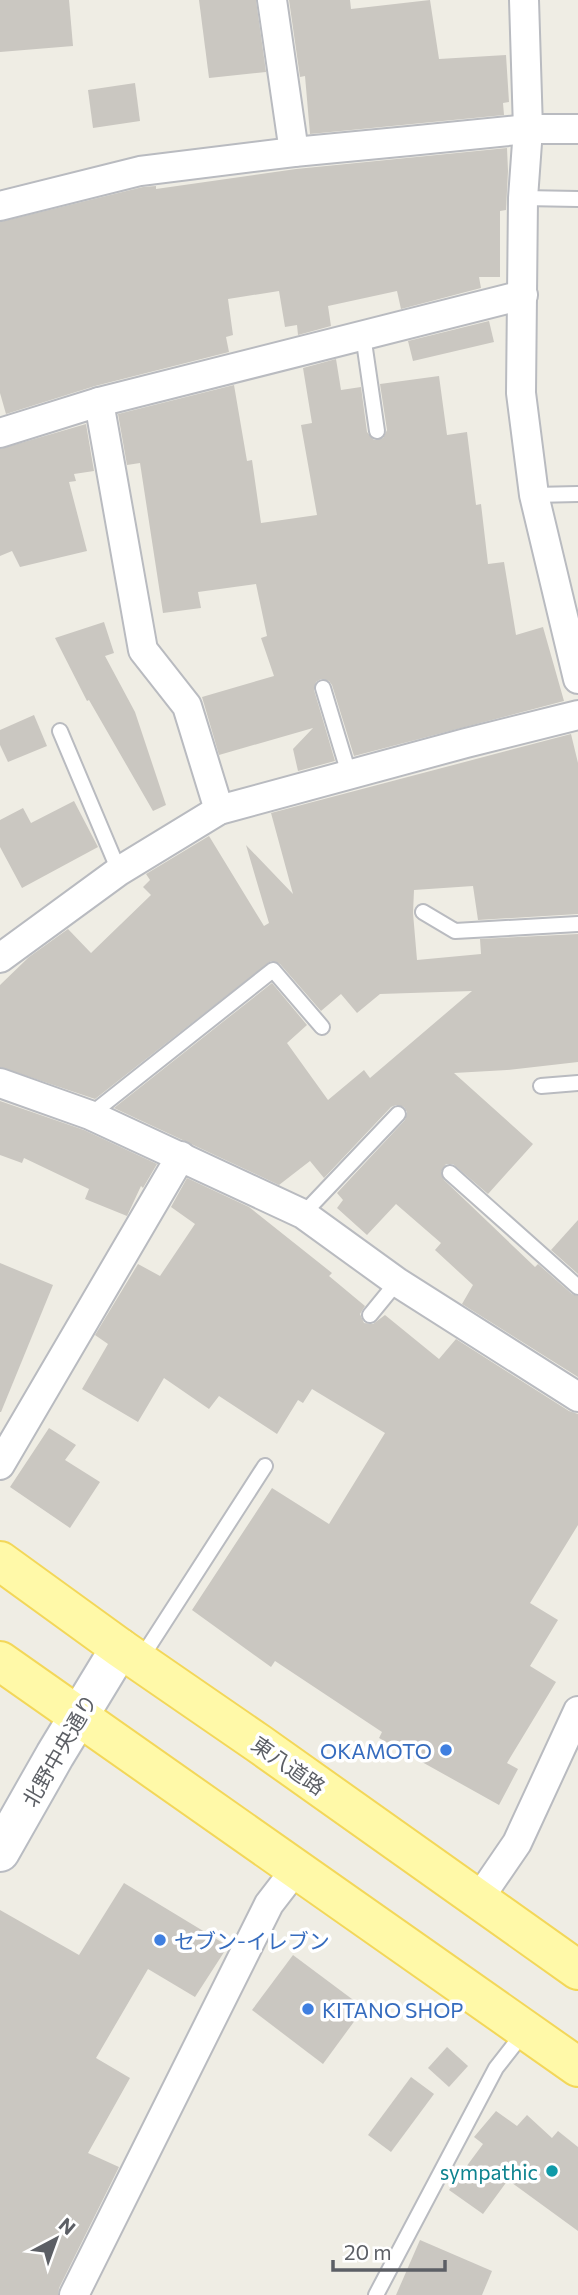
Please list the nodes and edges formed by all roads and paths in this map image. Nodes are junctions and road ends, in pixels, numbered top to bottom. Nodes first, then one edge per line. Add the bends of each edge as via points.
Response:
1 (272, 0) edge
2 (524, 0) edge
3 (578, 129) edge
4 (528, 130) junction
5 (294, 152) junction
6 (523, 198) junction
7 (578, 199) edge
8 (0, 206) edge
9 (523, 295) junction
10 (363, 335) junction
11 (99, 401) junction
12 (377, 431) dead end
13 (0, 433) edge
14 (578, 494) edge
15 (534, 495) junction
16 (578, 679) edge
17 (323, 688) dead end
18 (578, 715) edge
19 (60, 731) dead end
20 (349, 774) junction
21 (219, 810) junction
22 (118, 871) junction
23 (423, 912) dead end
24 (578, 924) edge
25 (0, 958) edge
26 (322, 1027) dead end
27 (0, 1083) edge
28 (578, 1083) edge
29 (541, 1086) dead end
30 (398, 1114) dead end
31 (90, 1115) junction
32 (181, 1156) junction
33 (450, 1173) dead end
34 (303, 1214) junction
35 (397, 1282) junction
36 (578, 1287) edge
37 (370, 1315) dead end
38 (578, 1397) edge
39 (0, 1465) edge
40 (265, 1466) dead end
41 (0, 1561) edge
42 (130, 1655) junction
43 (0, 1661) edge
44 (578, 1711) edge
45 (78, 1715) junction
46 (0, 1852) edge
47 (296, 1869) junction
48 (478, 1900) junction
49 (578, 1970) edge
50 (526, 2030) junction
51 (578, 2067) edge
52 (74, 2295) edge
53 (376, 2295) edge

1 - 5 street
2 - 4 street
3 - 4 street
4 - 5 street
4 - 6 street
5 - 8 street via 140,171
6 - 7 lane
6 - 9 street
9 - 10 street
9 - 15 street via 520,393
10 - 11 street
10 - 12 lane
11 - 13 street
11 - 21 street via 143,650 187,706
14 - 15 lane
15 - 16 street
17 - 20 lane
18 - 20 street
19 - 22 lane
20 - 21 street
21 - 22 street
22 - 25 street
23 - 24 lane via 455,931
26 - 31 lane via 273,970
27 - 31 street
28 - 29 lane
30 - 34 lane
31 - 32 street
32 - 34 street
32 - 39 street
33 - 36 lane
34 - 35 street
35 - 37 lane
35 - 38 street
40 - 42 lane
41 - 42 main road, 東八道路
42 - 45 street, 北野中央通り
42 - 48 main road, 東八道路
43 - 45 main road
44 - 48 street via 517,1843
45 - 46 street, 北野中央通り
45 - 47 main road
47 - 50 main road
47 - 52 street via 269,1904
48 - 49 main road, 東八道路
50 - 51 main road
50 - 53 lane via 496,2068

